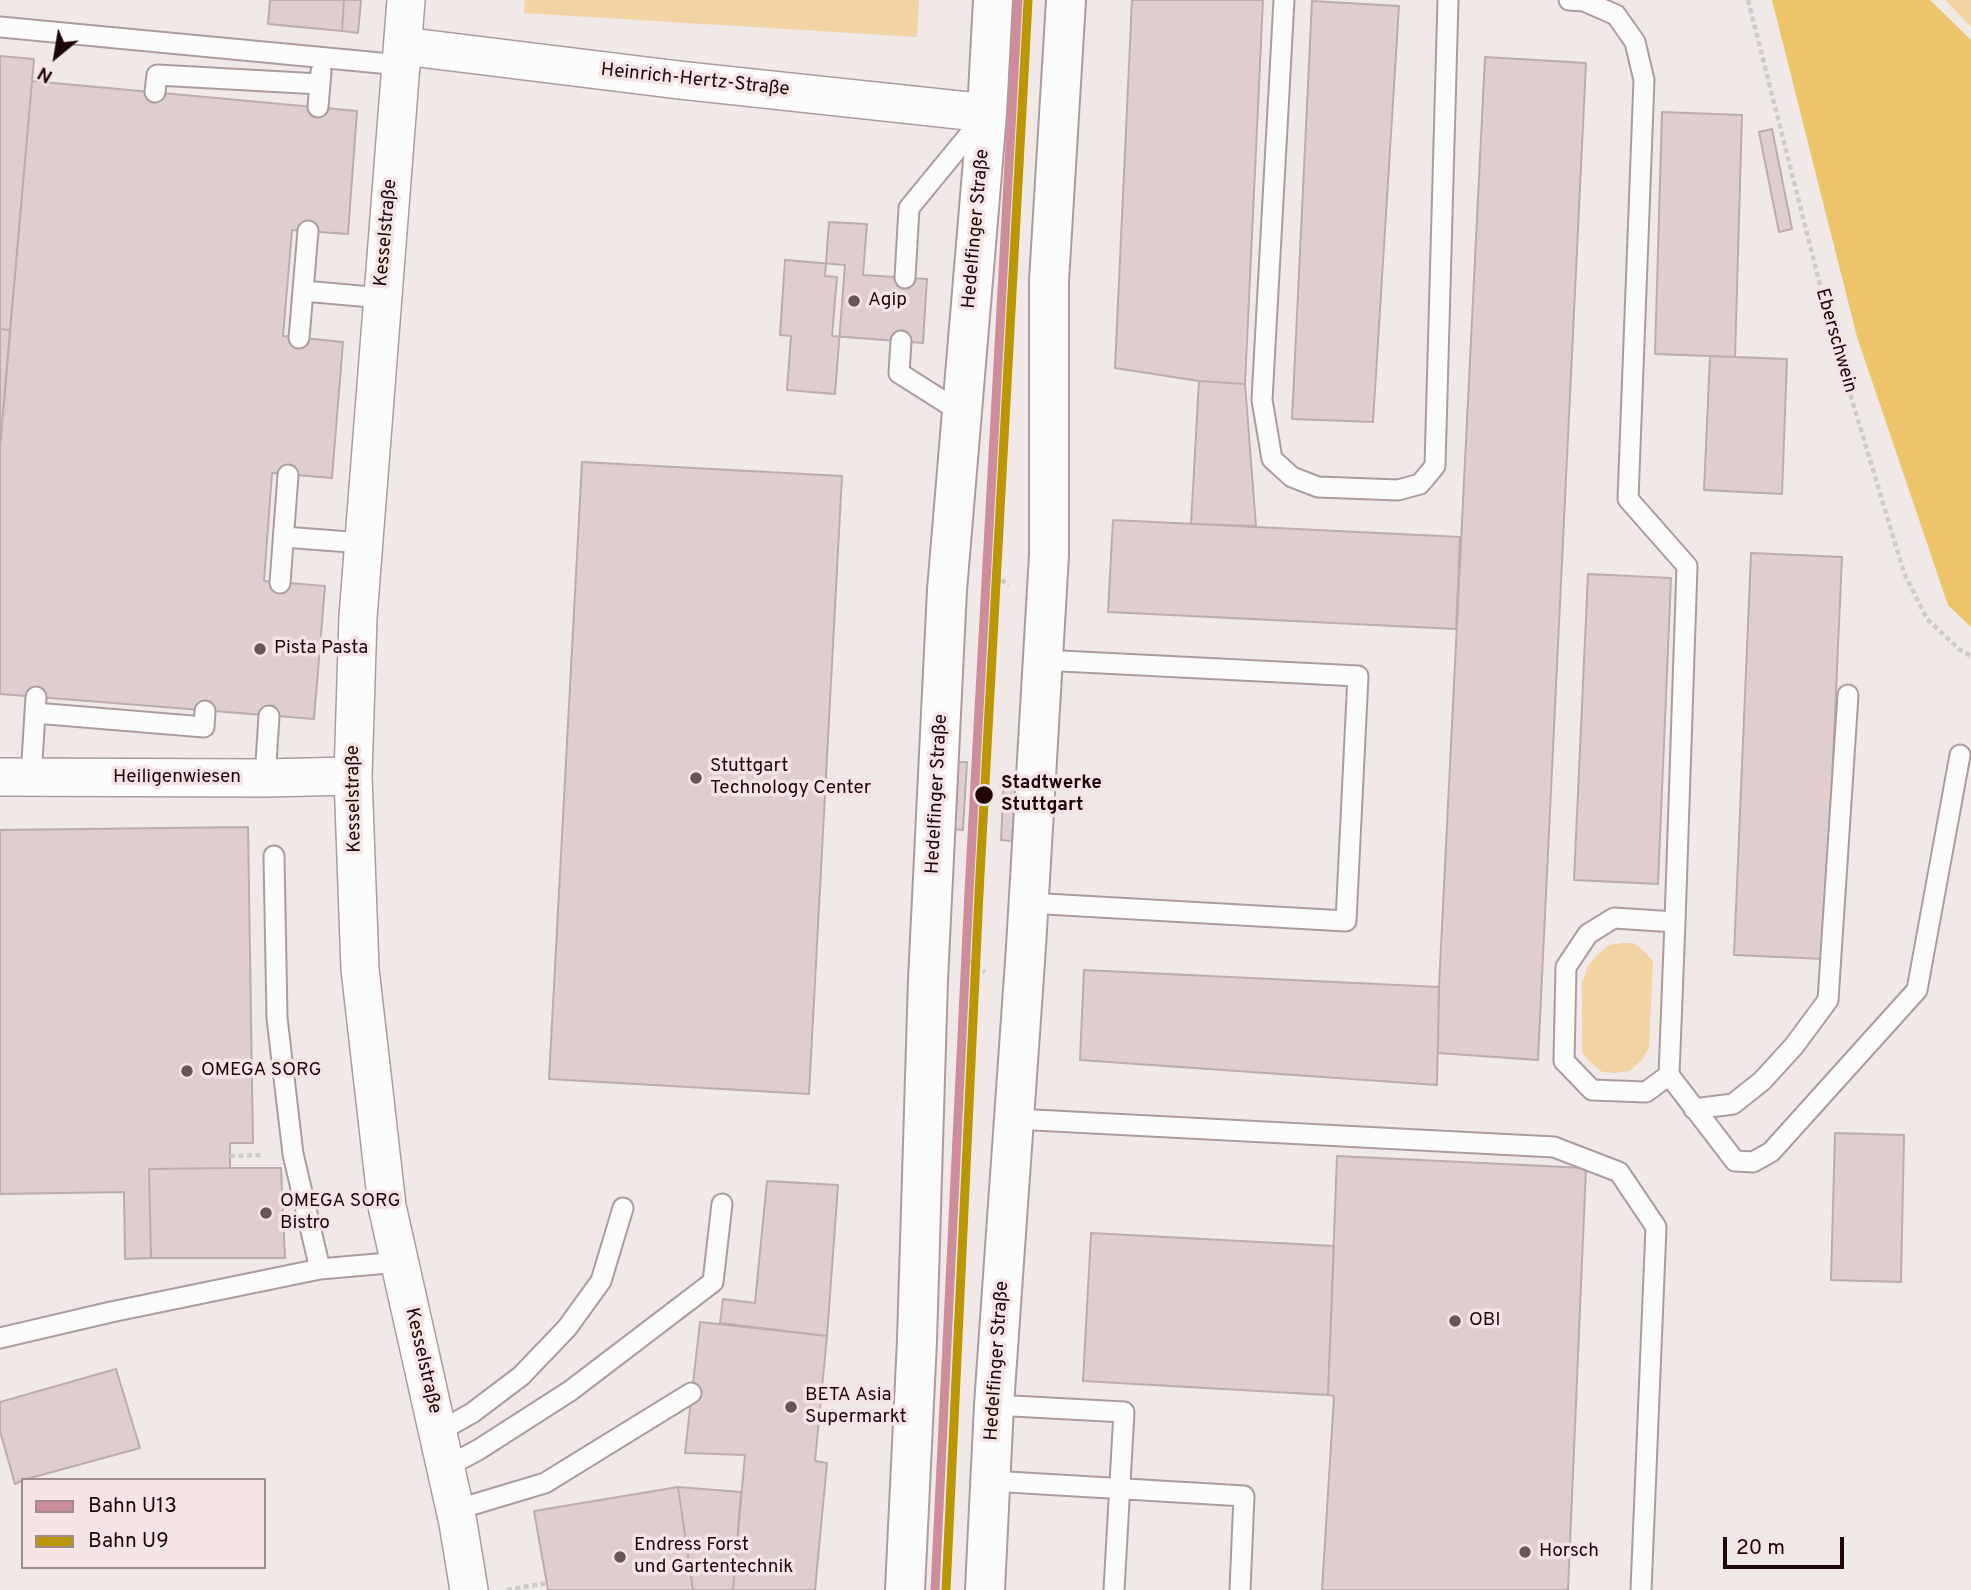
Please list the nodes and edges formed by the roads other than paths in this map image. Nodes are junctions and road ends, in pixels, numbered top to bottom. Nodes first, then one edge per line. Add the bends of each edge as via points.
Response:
1 (406, 0) edge
2 (993, 0) edge
3 (1066, 0) edge
4 (1284, 0) edge
5 (1448, 0) edge
6 (1569, 0) edge
7 (0, 27) edge
8 (402, 55) junction
9 (322, 57) junction
10 (320, 85) junction
11 (155, 92) dead end
12 (318, 107) dead end
13 (987, 113) junction
14 (308, 231) dead end
15 (905, 278) dead end
16 (303, 291) junction
17 (382, 298) junction
18 (299, 338) dead end
19 (901, 341) dead end
20 (962, 413) junction
21 (288, 475) dead end
22 (284, 537) junction
23 (363, 543) junction
24 (280, 583) dead end
25 (1042, 660) junction
26 (1849, 695) dead end
27 (205, 711) dead end
28 (269, 716) dead end
29 (1960, 755) dead end
30 (353, 776) junction
31 (15, 777) edge
32 (265, 778) junction
33 (274, 856) dead end
34 (1027, 903) junction
35 (1675, 922) junction
36 (1670, 1075) junction
37 (1694, 1109) junction
38 (1015, 1119) junction
39 (722, 1204) dead end
40 (624, 1208) dead end
41 (400, 1262) junction
42 (320, 1269) junction
43 (0, 1338) edge
44 (691, 1393) dead end
45 (994, 1405) junction
46 (438, 1432) junction
47 (446, 1467) junction
48 (990, 1482) junction
49 (455, 1510) junction
50 (469, 1590) edge
51 (905, 1590) edge
52 (985, 1590) edge
53 (1114, 1590) edge
54 (1241, 1590) edge
55 (1642, 1590) edge

1 - 8 street, Kesselstraße
2 - 13 street, Hedelfinger Straße
3 - 25 street, Hedelfinger Straße via 1049,281 1049,555
4 - 5 lane via 1262,400 1272,459 1292,477 1318,487 1398,490 1420,484 1435,466
6 - 35 lane via 1584,1 1616,15 1635,42 1644,80 1628,499 1687,566
7 - 9 lane
8 - 9 lane
8 - 13 street, Heinrich-Hertz-Straße
8 - 17 street, Kesselstraße
9 - 10 lane
10 - 11 lane via 157,75
10 - 12 lane
13 - 15 lane via 909,208
13 - 20 street, Hedelfinger Straße
14 - 16 lane
16 - 17 lane
16 - 18 lane
17 - 23 street, Kesselstraße
19 - 20 lane via 899,373
20 - 51 street, Hedelfinger Straße via 947,590 928,981
21 - 22 lane
22 - 23 lane
22 - 24 lane
23 - 30 street, Kesselstraße
25 - 34 street, Hedelfinger Straße
25 - 34 lane via 1358,676 1346,920
26 - 37 lane via 1828,1000 1762,1081 1733,1104
27 - 31 lane via 204,727 36,705
28 - 32 lane
29 - 37 lane via 1917,990 1771,1152 1753,1162 1735,1161
30 - 32 street, Heiligenwiesen
30 - 41 street, Kesselstraße via 360,969 387,1206
31 - 32 street, Heiligenwiesen
33 - 42 lane via 277,1018 293,1154
34 - 38 street, Hedelfinger Straße
35 - 36 lane
35 - 36 lane via 1614,918 1588,934 1566,967 1564,1060 1592,1090 1646,1092
36 - 37 lane
38 - 45 street, Hedelfinger Straße
38 - 55 lane via 1554,1147 1619,1172 1656,1227
39 - 47 lane via 713,1282 570,1391
40 - 46 lane via 601,1281 567,1328 522,1376
41 - 42 lane
41 - 46 street, Kesselstraße
42 - 43 lane
44 - 49 lane via 545,1483
45 - 48 street, Hedelfinger Straße
45 - 53 lane via 1124,1412
46 - 47 street, Kesselstraße
47 - 49 street, Kesselstraße
48 - 52 street, Hedelfinger Straße
48 - 54 lane via 1244,1496
49 - 50 street, Kesselstraße

